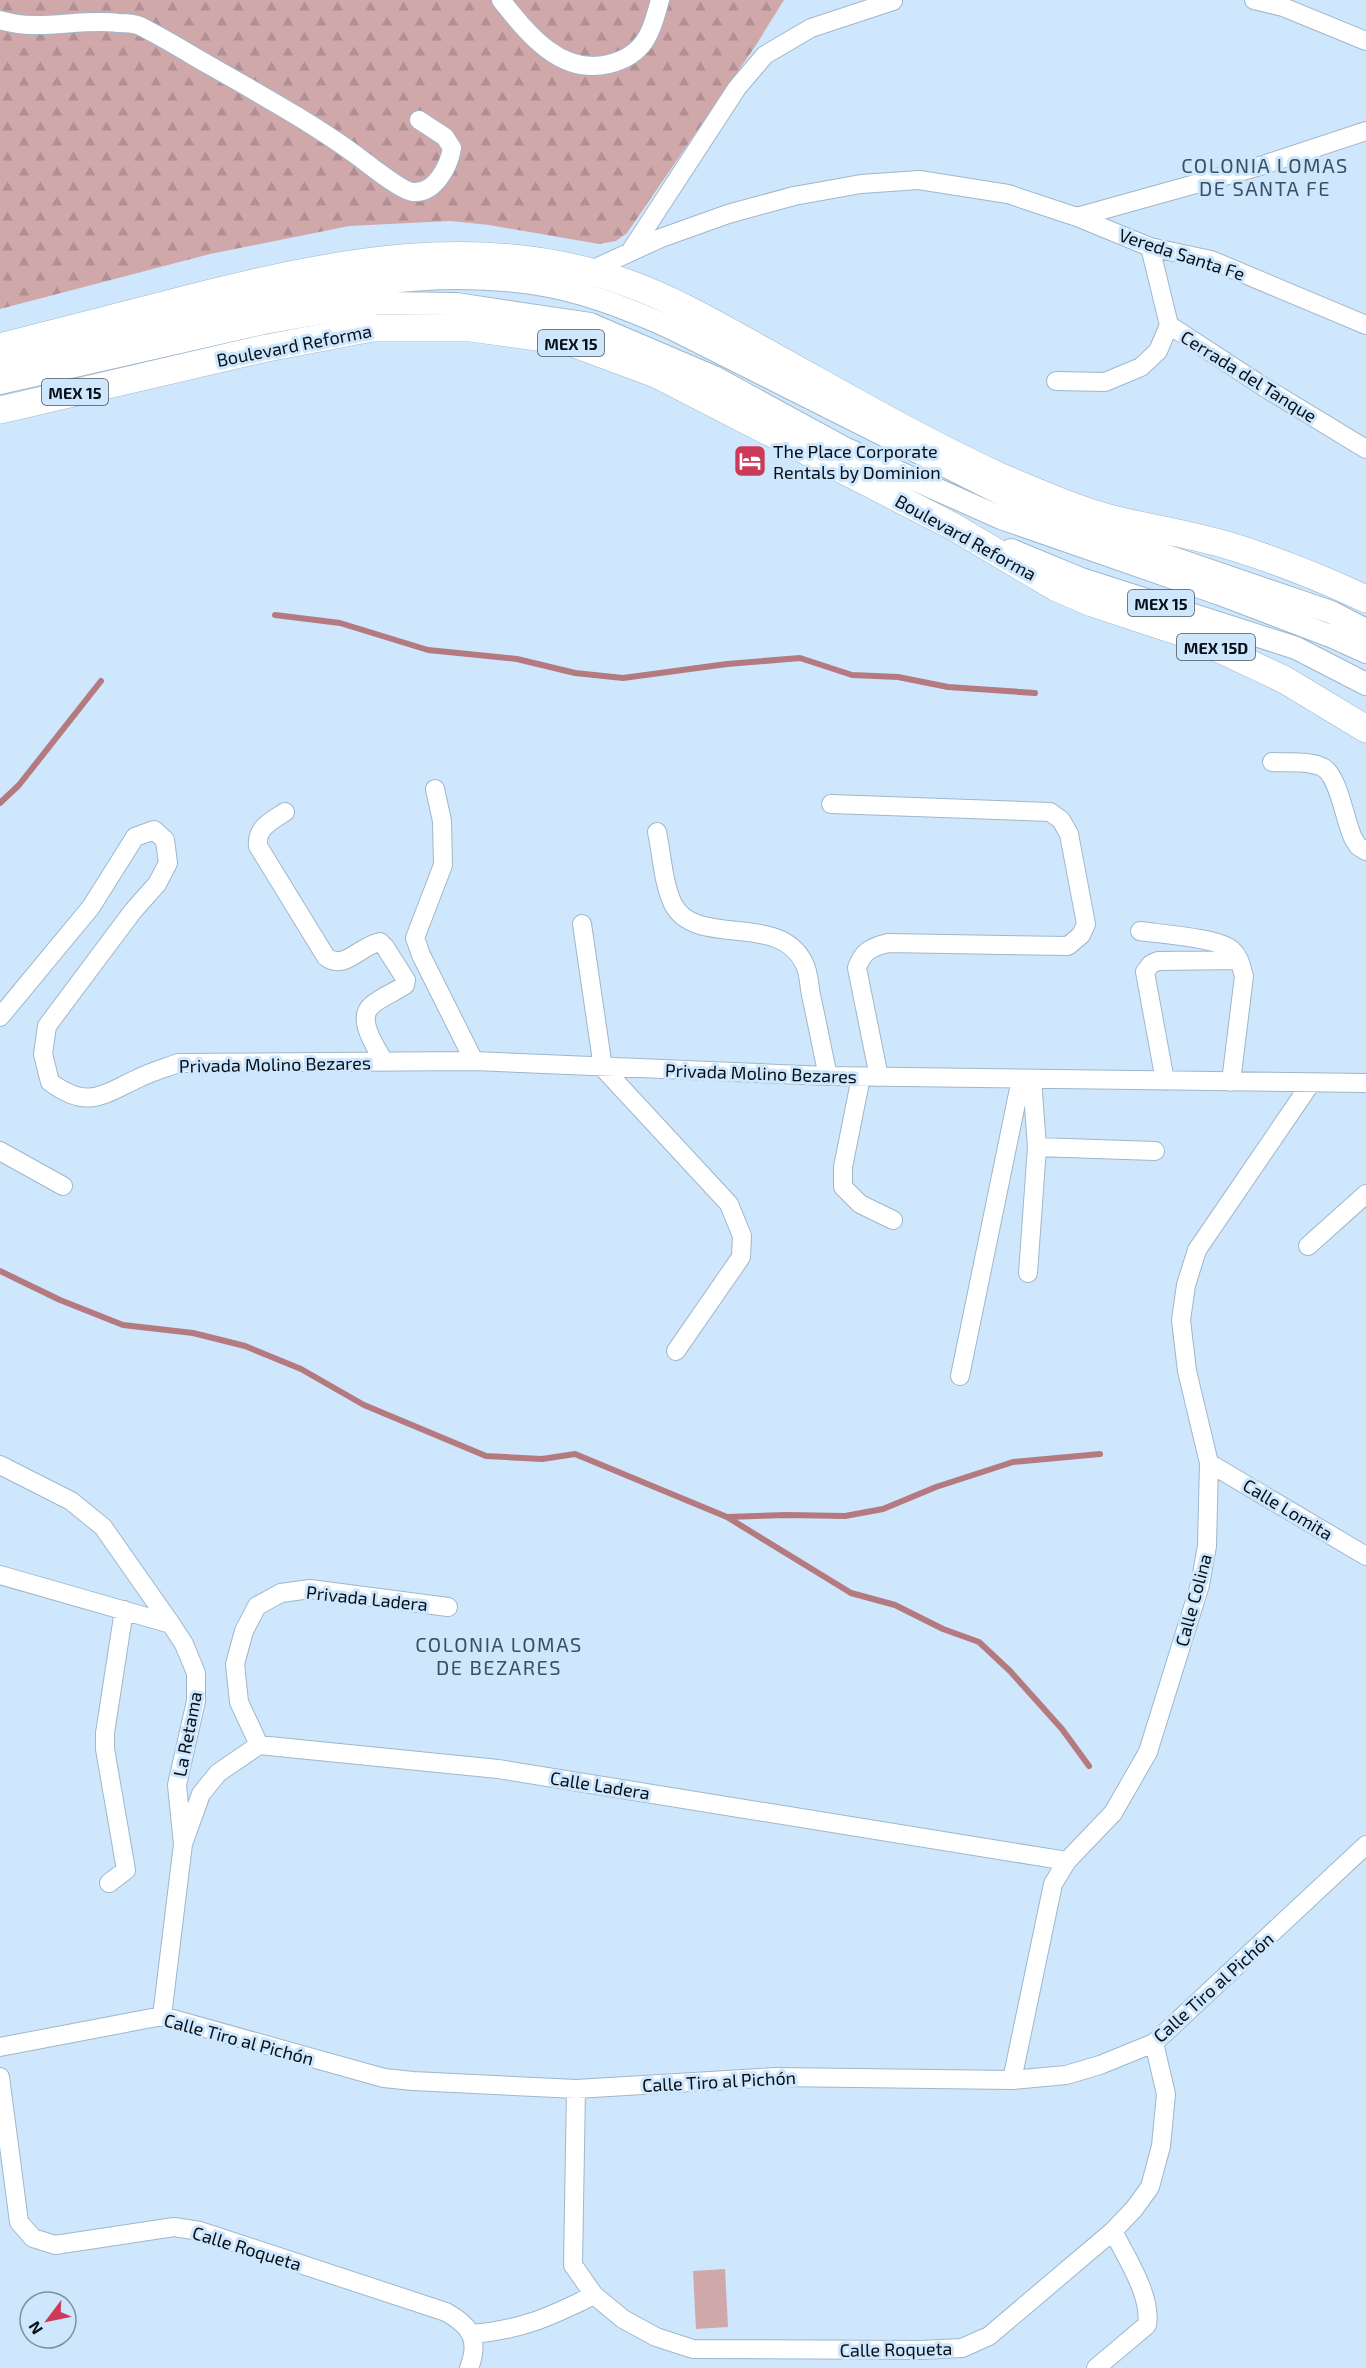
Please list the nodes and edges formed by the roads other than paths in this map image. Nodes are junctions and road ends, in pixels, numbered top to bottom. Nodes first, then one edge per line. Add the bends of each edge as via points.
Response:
1 (501, 0) edge
2 (660, 0) edge
3 (1254, 0) edge
4 (893, 2) dead end
5 (0, 20) edge
6 (1366, 41) edge
7 (419, 120) dead end
8 (1366, 131) edge
9 (1077, 217) junction
10 (1150, 247) junction
11 (632, 249) junction
12 (587, 272) junction
13 (1169, 325) junction
14 (1366, 325) edge
15 (0, 347) edge
16 (0, 367) edge
17 (1056, 381) dead end
18 (0, 383) edge
19 (0, 410) edge
20 (1366, 449) edge
21 (954, 527) junction
22 (1366, 599) edge
23 (1366, 630) edge
24 (1366, 652) edge
25 (1366, 684) edge
26 (1366, 729) edge
27 (1272, 762) dead end
28 (435, 789) dead end
29 (831, 804) dead end
30 (285, 812) dead end
31 (657, 832) dead end
32 (1366, 851) edge
33 (582, 924) dead end
34 (1140, 931) dead end
35 (1239, 960) junction
36 (0, 1017) edge
37 (474, 1061) junction
38 (384, 1062) junction
39 (603, 1068) junction
40 (828, 1076) junction
41 (870, 1077) junction
42 (1026, 1079) junction
43 (1164, 1081) junction
44 (1231, 1082) junction
45 (1311, 1083) junction
46 (1366, 1083) edge
47 (1036, 1147) junction
48 (0, 1151) edge
49 (1155, 1151) dead end
50 (63, 1186) dead end
51 (1366, 1194) edge
52 (893, 1220) dead end
53 (1308, 1246) dead end
54 (1028, 1273) dead end
55 (676, 1351) dead end
56 (960, 1376) dead end
57 (1209, 1462) junction
58 (0, 1465) edge
59 (1366, 1556) edge
60 (0, 1575) edge
61 (448, 1607) dead end
62 (124, 1610) junction
63 (171, 1624) junction
64 (259, 1745) junction
65 (183, 1844) junction
66 (1366, 1845) edge
67 (1067, 1861) junction
68 (109, 1883) dead end
69 (162, 2016) junction
70 (1154, 2043) junction
71 (0, 2047) edge
72 (0, 2077) edge
73 (1012, 2080) junction
74 (576, 2089) junction
75 (1113, 2231) junction
76 (594, 2295) junction
77 (472, 2334) junction
78 (469, 2368) edge
79 (1096, 2368) edge

1 - 2 street via 542,46 569,63 595,67 621,61 640,49 651,31
3 - 6 street via 1283,7
4 - 11 street via 810,28 765,55 737,88
5 - 7 street via 35,25 106,21 138,25 252,90 412,192 425,190 436,182 450,160 452,148 445,137
8 - 9 street, Vereda Santa Fe via 1260,166
9 - 10 street, Vereda Santa Fe
9 - 11 street via 1008,194 953,185 919,180 861,184 794,195
10 - 13 street, Cerrada del Tanque
10 - 14 street, Vereda Santa Fe via 1211,260
11 - 12 street
12 - 15 highway via 493,255 394,258 329,266
12 - 22 highway via 673,302 888,419 1039,493 1117,520 1233,547
13 - 17 street via 1158,351 1141,367 1105,382
13 - 20 street, Cerrada del Tanque
16 - 23 main road via 323,291 448,278 531,282 619,305 717,350 1055,521 1096,538 1164,555 1330,612
18 - 24 main road via 264,323 379,303 456,304 590,324 714,377 844,448 1001,518 1220,594
19 - 21 highway, Boulevard Reforma / MEX 15 via 262,349 372,328 471,328 567,341 656,374
21 - 25 main road, MEX 15 via 1081,579 1296,648
21 - 26 highway, Boulevard Reforma / MEX 15D via 1055,587 1192,636 1285,680
27 - 32 street via 1324,768 1335,786 1353,838
28 - 37 street via 442,821 443,865 416,938
29 - 41 street via 1050,812 1061,820 1069,834 1086,924 1081,935 1068,946 888,944 875,946 861,955 856,968
30 - 38 street via 262,828 258,846 326,957 342,962 380,942 405,980 405,985 367,1011 366,1023
31 - 40 street via 673,905 687,919 704,926 776,936 793,948 805,964
33 - 39 street
34 - 35 street via 1211,941 1231,949
35 - 43 street via 1158,961 1145,972
35 - 44 street via 1244,976
36 - 38 street, Privada Molino Bezares via 91,907 135,837 154,830 165,840 168,863 157,884 47,1026 43,1054 50,1082 66,1095 95,1099 178,1063
37 - 38 street, Privada Molino Bezares
37 - 39 street, Privada Molino Bezares
39 - 40 street, Privada Molino Bezares
39 - 55 street via 729,1204 742,1236 741,1257
40 - 41 street, Privada Molino Bezares
41 - 42 street, Privada Molino Bezares
41 - 52 street via 843,1167 843,1187 860,1204
42 - 43 street, Privada Molino Bezares
42 - 47 street
42 - 56 street
43 - 44 street, Privada Molino Bezares
44 - 45 street, Privada Molino Bezares
45 - 46 street, Privada Molino Bezares
45 - 57 street, Calle Colina via 1197,1250 1186,1285 1181,1320 1187,1371
47 - 49 street
47 - 54 street
48 - 50 street
51 - 53 street
57 - 59 street, Calle Lomita
57 - 67 street, Calle Colina via 1207,1546 1200,1585 1148,1752 1113,1813
58 - 63 street, La Retama via 71,1501 103,1527
60 - 62 street
61 - 64 street, Privada Ladera via 310,1589 281,1593 257,1606 244,1631 235,1664 240,1702
62 - 63 street
62 - 68 street via 105,1749 126,1870
63 - 65 street, La Retama via 196,1673 196,1701 177,1785
64 - 65 street via 218,1773 201,1794
64 - 67 street, Calle Ladera via 498,1769
65 - 69 street, La Retama
66 - 70 street, Calle Tiro al Pichón
67 - 73 street, Calle Colina via 1053,1884
69 - 71 street, Calle Tiro al Pichón
69 - 74 street, Calle Tiro al Pichón via 384,2078
70 - 73 street, Calle Tiro al Pichón via 1066,2075
70 - 75 street, Calle Roqueta via 1166,2094 1161,2146 1150,2187
72 - 77 street, Calle Roqueta via 19,2222 33,2238 55,2245 174,2227 200,2231 446,2312 459,2319
73 - 74 street, Calle Tiro al Pichón via 776,2077
74 - 76 street, Calle Roqueta via 573,2265
75 - 76 street, Calle Roqueta via 988,2336 962,2348 693,2349 639,2329
75 - 79 street via 1149,2313 1147,2325
76 - 77 street via 518,2328
77 - 78 street via 475,2346

